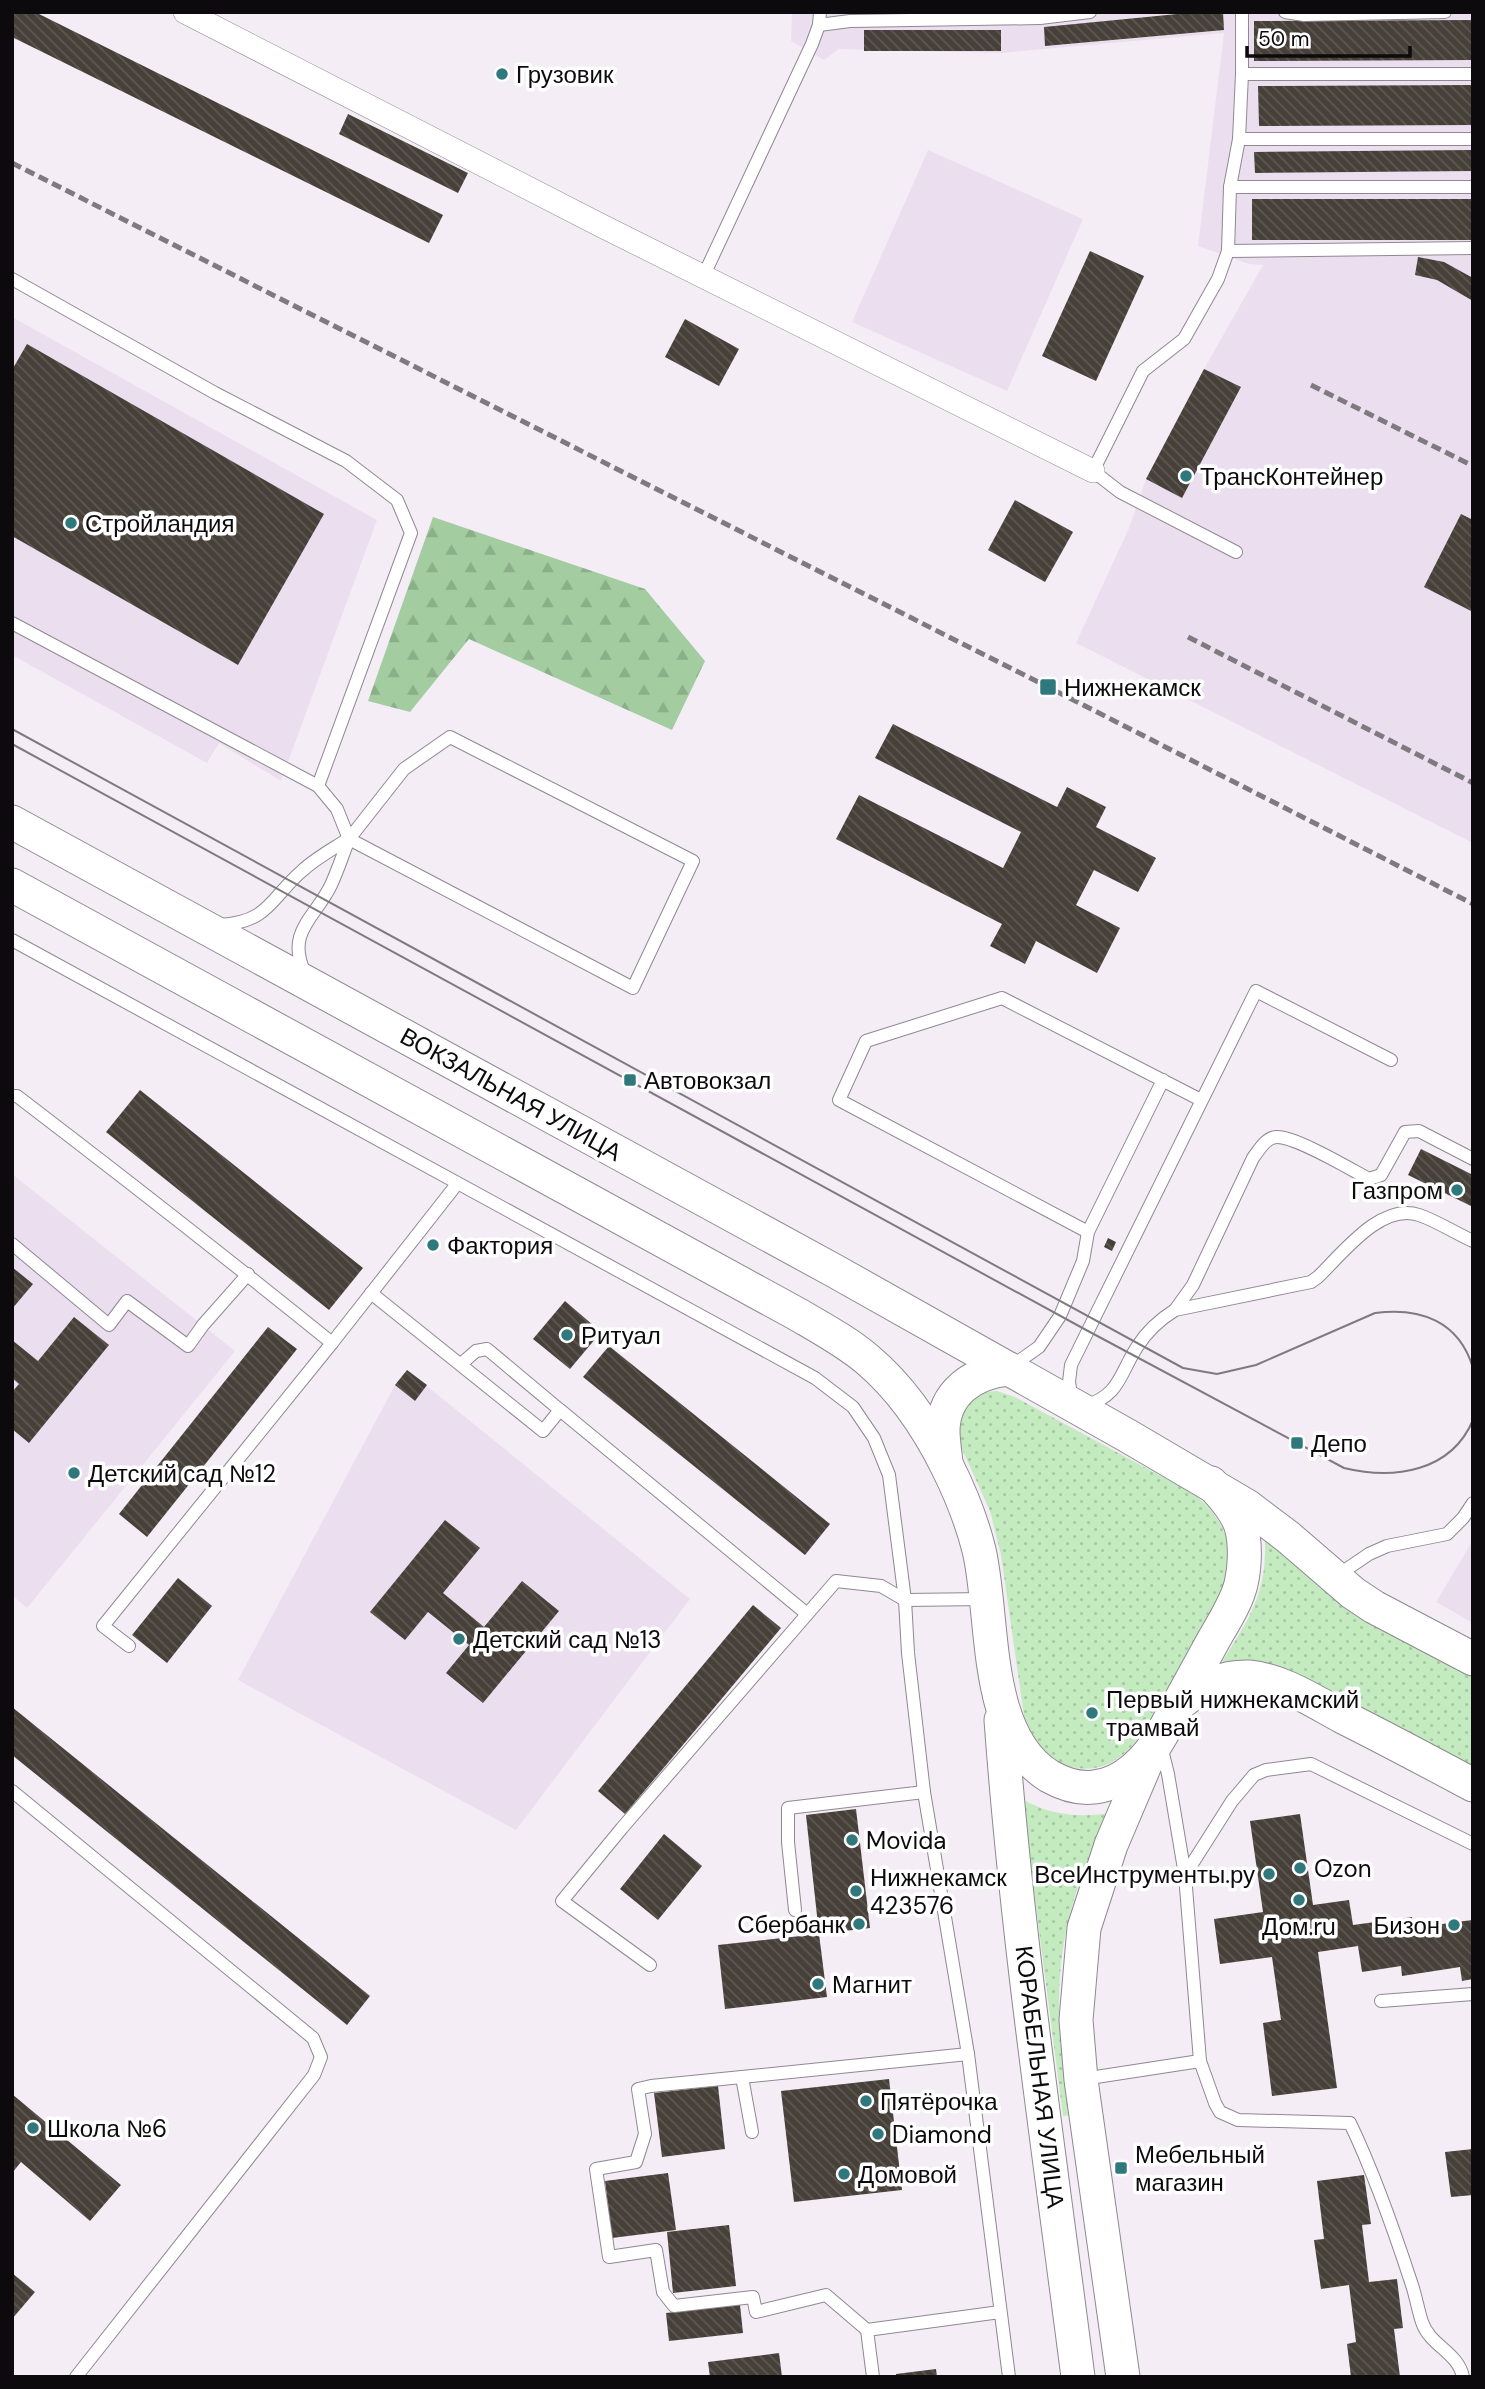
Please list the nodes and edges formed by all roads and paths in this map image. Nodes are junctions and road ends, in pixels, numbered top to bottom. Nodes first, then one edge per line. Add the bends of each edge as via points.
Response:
1 (185, 12) edge
2 (1090, 12) edge
3 (1242, 12) edge
4 (1285, 12) edge
5 (1444, 12) edge
6 (1016, 15) edge
7 (819, 19) edge
8 (1242, 74) junction
9 (1473, 74) edge
10 (1239, 139) junction
11 (1473, 139) edge
12 (1230, 187) junction
13 (1473, 187) edge
14 (1228, 251) junction
15 (1470, 251) edge
16 (702, 277) junction
17 (12, 279) edge
18 (1093, 471) junction
19 (1236, 552) dead end
20 (12, 623) edge
21 (318, 786) junction
22 (12, 822) edge
23 (349, 839) junction
24 (12, 885) edge
25 (205, 926) junction
26 (12, 940) edge
27 (310, 984) junction
28 (1391, 1060) dead end
29 (1163, 1080) junction
30 (12, 1096) edge
31 (1201, 1100) junction
32 (1473, 1158) edge
33 (457, 1184) junction
34 (1088, 1232) junction
35 (1473, 1241) edge
36 (12, 1244) edge
37 (248, 1274) junction
38 (371, 1293) junction
39 (1175, 1310) junction
40 (332, 1343) junction
41 (461, 1364) junction
42 (1009, 1369) junction
43 (1117, 1384) junction
44 (1075, 1406) junction
45 (560, 1410) junction
46 (1119, 1418) junction
47 (947, 1466) junction
48 (1211, 1483) junction
49 (1473, 1503) edge
50 (1335, 1578) junction
51 (986, 1599) junction
52 (905, 1600) junction
53 (807, 1614) junction
54 (129, 1646) dead end
55 (1473, 1660) edge
56 (999, 1693) junction
57 (1178, 1705) junction
58 (1155, 1747) junction
59 (1473, 1785) edge
60 (12, 1791) edge
61 (925, 1792) junction
62 (1473, 1844) edge
63 (1185, 1875) junction
64 (795, 1910) dead end
65 (650, 1965) dead end
66 (1473, 1994) edge
67 (1381, 2001) dead end
68 (968, 2054) junction
69 (1200, 2061) junction
70 (742, 2077) junction
71 (1081, 2080) junction
72 (752, 2132) dead end
73 (1000, 2312) junction
74 (867, 2330) junction
75 (76, 2377) edge
76 (873, 2377) edge
77 (1009, 2377) edge
78 (1078, 2377) edge
79 (1124, 2377) edge
80 (1463, 2377) edge

1 - 16 street
2 - 6 lane
3 - 8 lane
4 - 5 lane
6 - 7 lane
7 - 16 lane
8 - 9 lane
8 - 10 lane
10 - 11 lane
10 - 12 lane
12 - 13 lane
12 - 14 lane
14 - 15 lane
14 - 18 lane via 1218,279 1184,339 1143,370
16 - 18 street
17 - 21 lane via 346,461 397,500 411,533
18 - 19 lane via 1121,492
20 - 21 lane
21 - 23 lane via 337,809
22 - 25 main road, ВОКЗАЛЬНАЯ УЛИЦА
23 - 23 lane via 633,988 693,861 450,737 404,769
23 - 25 lane via 302,870 271,906 253,919
23 - 27 lane via 331,886 304,926 297,946
24 - 47 main road, ВОКЗАЛЬНАЯ УЛИЦА via 835,1336 868,1359 892,1384
25 - 27 main road, ВОКЗАЛЬНАЯ УЛИЦА
26 - 33 lane
27 - 42 main road, ВОКЗАЛЬНАЯ УЛИЦА
28 - 31 lane via 1256,991
29 - 31 lane
29 - 34 lane
29 - 34 lane via 1002,998 866,1041 839,1100
30 - 37 lane
31 - 44 lane via 1071,1365 1069,1382
32 - 39 lane via 1419,1131 1405,1132 1381,1175 1369,1179 1292,1140 1275,1137 1252,1158 1193,1285
33 - 38 lane
33 - 52 lane via 815,1378 853,1408 874,1438 889,1475
34 - 42 lane via 1081,1268 1060,1316 1039,1347
35 - 39 lane via 1417,1214 1390,1215 1311,1282
36 - 37 lane via 109,1325 127,1301 188,1346
37 - 40 lane
38 - 40 lane
38 - 41 lane
39 - 43 lane via 1138,1344
40 - 54 lane via 103,1626
41 - 45 lane via 476,1351 488,1349
41 - 45 lane via 543,1431
42 - 44 main road, ВОКЗАЛЬНАЯ УЛИЦА
42 - 47 main road, ВОКЗАЛЬНАЯ УЛИЦА via 974,1377 952,1397 943,1431
43 - 44 lane via 1103,1400
43 - 46 lane
44 - 46 main road, ВОКЗАЛЬНАЯ УЛИЦА
45 - 53 lane
46 - 48 main road, ВОКЗАЛЬНАЯ УЛИЦА
47 - 51 main road, ВОКЗАЛЬНАЯ УЛИЦА via 979,1551
48 - 50 main road, ВОКЗАЛЬНАЯ УЛИЦА via 1288,1536
48 - 57 main road, ВОКЗАЛЬНАЯ УЛИЦА via 1240,1525 1244,1567 1228,1613
49 - 50 lane via 1447,1534 1387,1546
50 - 55 main road, ВОКЗАЛЬНАЯ УЛИЦА via 1374,1607
51 - 52 lane
51 - 56 main road, ВОКЗАЛЬНАЯ УЛИЦА
52 - 53 lane via 881,1586 836,1581
52 - 61 lane
53 - 65 lane via 562,1901
56 - 58 main road, ВОКЗАЛЬНАЯ УЛИЦА via 1015,1738 1027,1756 1060,1782 1082,1788 1102,1786 1126,1775
56 - 78 main road, КОРАБЕЛЬНАЯ УЛИЦА via 1008,1809
57 - 58 main road, ВОКЗАЛЬНАЯ УЛИЦА
57 - 59 main road, ВОКЗАЛЬНАЯ УЛИЦА via 1197,1689 1215,1682 1250,1677 1270,1682
58 - 63 lane via 1168,1774
58 - 71 main road, КОРАБЕЛЬНАЯ УЛИЦА via 1111,1845 1084,1928 1076,2020
60 - 75 lane via 313,2038 321,2057 314,2075
61 - 64 lane via 788,1808
61 - 68 lane
62 - 63 lane via 1311,1764 1254,1775
63 - 69 lane
66 - 67 lane
68 - 70 lane
68 - 73 lane
69 - 71 lane
69 - 80 lane via 1220,2112 1238,2120 1350,2123 1427,2334 1451,2353
70 - 72 lane
70 - 74 lane via 638,2089 645,2134 636,2162 596,2169 609,2257 656,2250 663,2292 674,2306 753,2297 756,2312 825,2295
71 - 79 main road, КОРАБЕЛЬНАЯ УЛИЦА
73 - 74 lane
73 - 77 lane
74 - 76 lane

